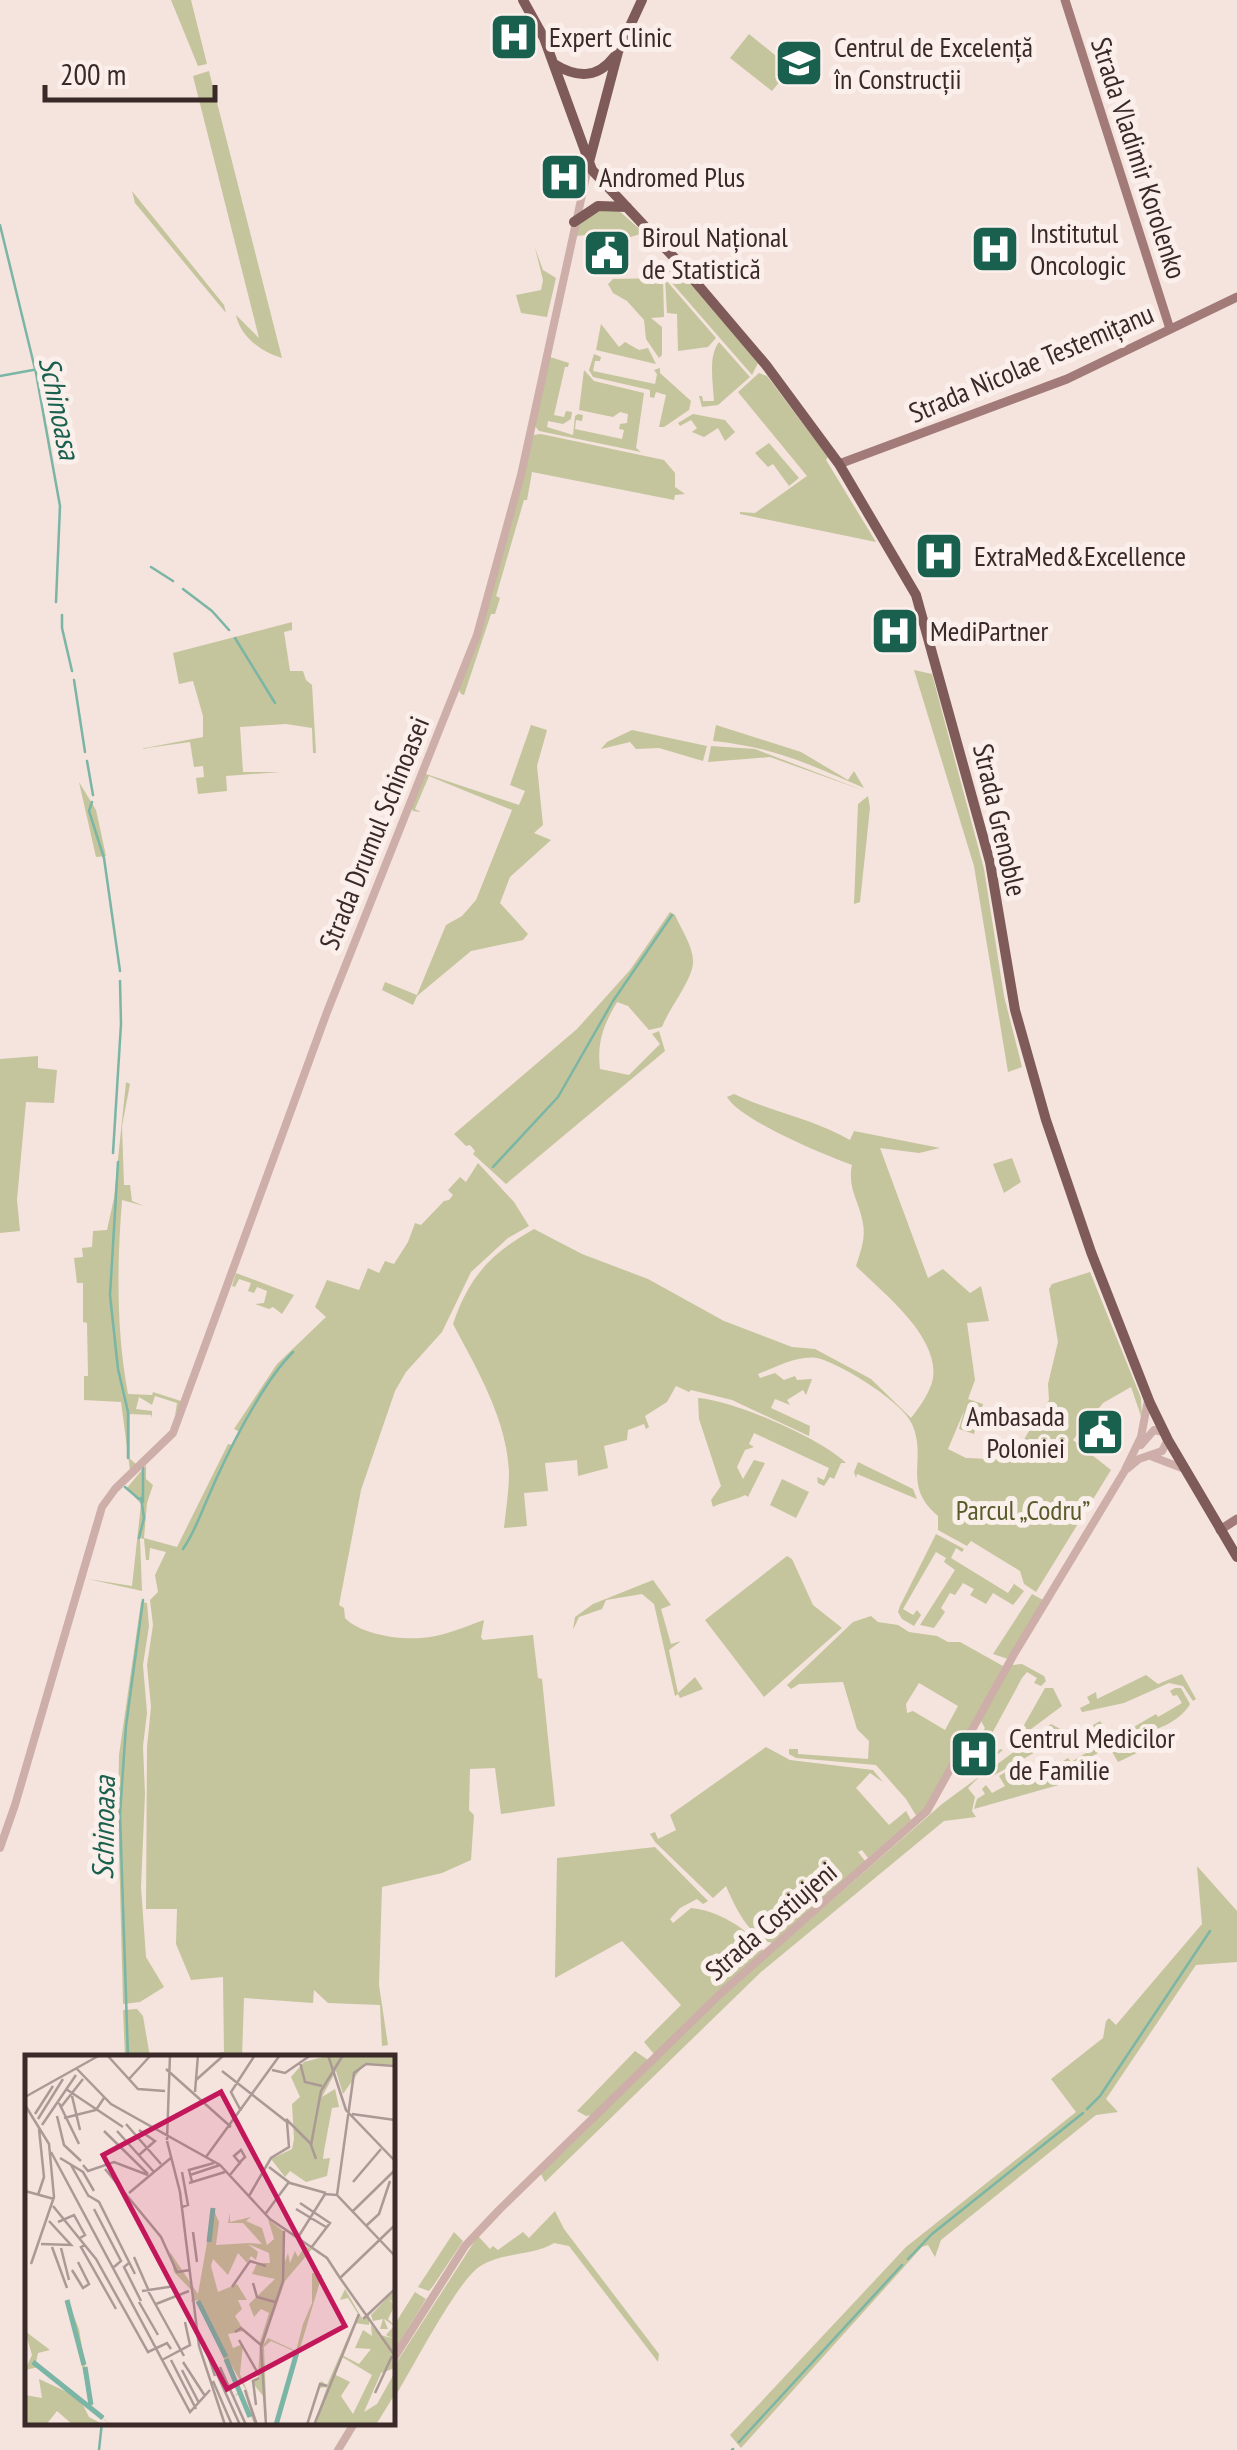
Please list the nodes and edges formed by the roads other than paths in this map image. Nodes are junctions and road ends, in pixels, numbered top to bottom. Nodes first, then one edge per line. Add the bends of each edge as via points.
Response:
1 (523, 0) edge
2 (642, 0) edge
3 (1065, 0) edge
4 (618, 52) junction
5 (554, 64) junction
6 (589, 163) junction
7 (626, 207) junction
8 (574, 222) junction
9 (1237, 297) edge
10 (1170, 329) junction
11 (839, 464) junction
12 (1148, 1397) junction
13 (1165, 1436) junction
14 (1142, 1443) junction
15 (1134, 1452) junction
16 (1146, 1457) junction
17 (1184, 1469) junction
18 (1124, 1472) junction
19 (1237, 1519) edge
20 (1220, 1530) junction
21 (1237, 1558) edge
22 (0, 1848) edge
23 (395, 2356) edge
24 (353, 2425) edge
25 (338, 2450) edge

1 - 5 main road, Strada Grenoble
2 - 4 main road
3 - 10 main road, Strada Vladimir Korolenko
4 - 5 main road via 589,74
4 - 6 main road
5 - 6 main road, Strada Grenoble
6 - 7 main road, Strada Grenoble
6 - 8 street, Strada Drumul Schinoasei
7 - 8 main road via 598,206
7 - 11 main road, Strada Grenoble via 746,340
8 - 22 street, Strada Drumul Schinoasei via 521,475 478,635 308,1061 173,1433 102,1506
9 - 10 main road, Strada Nicolae Testemițanu
10 - 11 main road, Strada Nicolae Testemițanu via 1053,384
11 - 12 main road, Strada Grenoble via 918,601 990,862 1029,1068 1090,1252
12 - 13 main road, Strada Grenoble
12 - 15 street, Strada Costiujeni
13 - 14 street via 1154,1430
13 - 16 street, Strada Costiujeni via 1162,1451
13 - 17 main road, Strada Grenoble
14 - 15 street
14 - 16 street
15 - 18 street, Strada Costiujeni
16 - 17 street
16 - 18 street, Strada Costiujeni
17 - 20 main road, Strada Grenoble
18 - 23 street, Strada Costiujeni via 928,1811 720,1995 499,2210 465,2246
19 - 20 main road
20 - 21 main road, Strada Grenoble
24 - 25 street

